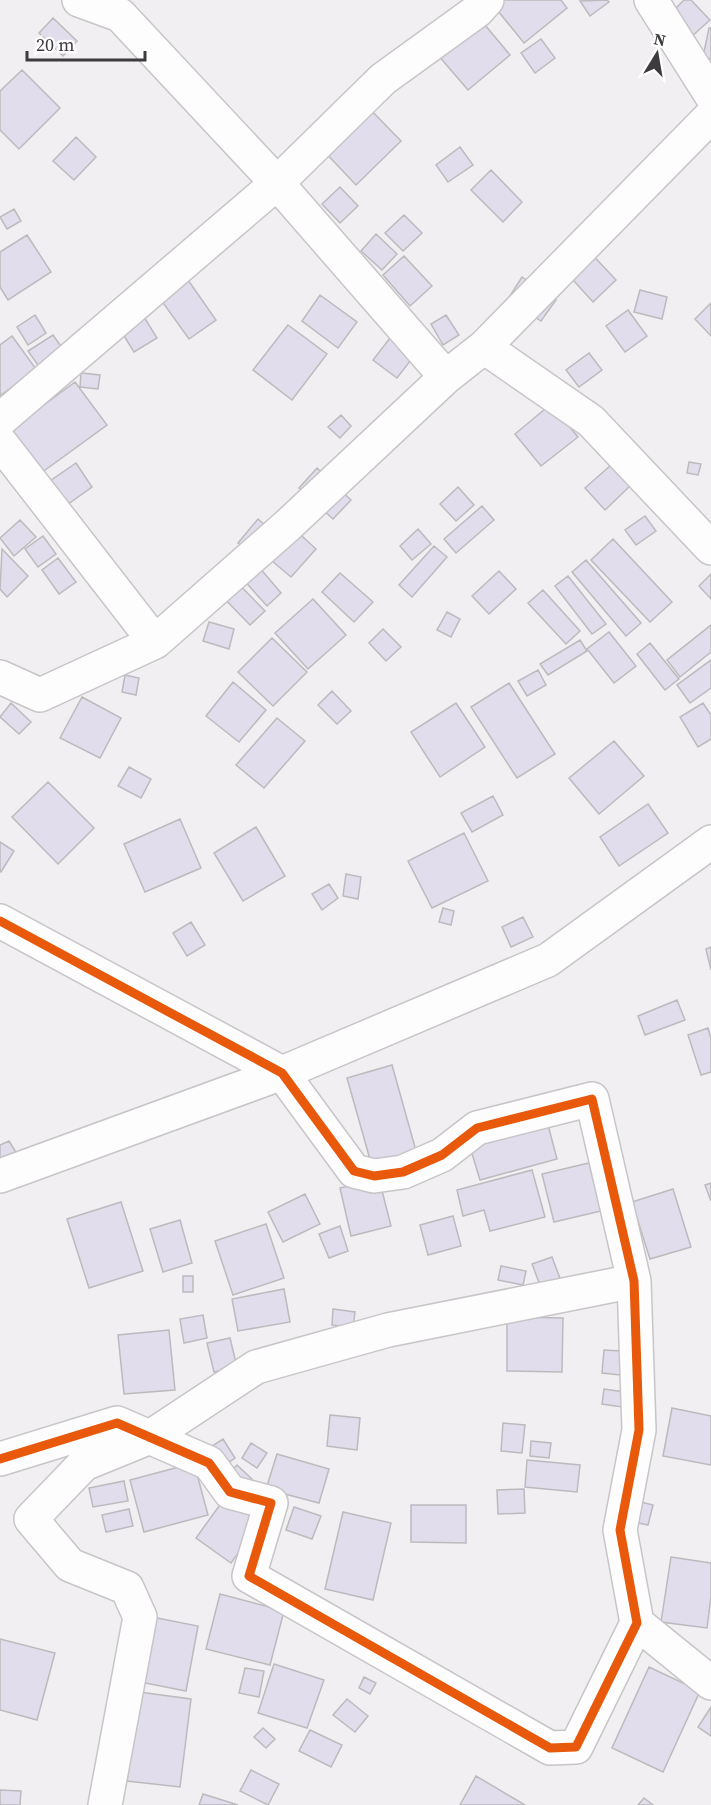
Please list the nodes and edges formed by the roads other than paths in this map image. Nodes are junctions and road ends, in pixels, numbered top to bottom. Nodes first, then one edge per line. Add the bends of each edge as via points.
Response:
1 (79, 0) edge
2 (487, 0) edge
3 (651, 0) edge
4 (711, 95) edge
5 (711, 116) edge
6 (277, 183) junction
7 (484, 347) junction
8 (446, 377) junction
9 (0, 420) edge
10 (0, 442) edge
11 (711, 548) edge
12 (155, 642) junction
13 (0, 677) edge
14 (711, 842) edge
15 (0, 921) edge
16 (282, 1073) junction
17 (0, 1176) edge
18 (634, 1281) junction
19 (150, 1437) junction
20 (0, 1459) edge
21 (638, 1623) junction
22 (711, 1683) edge
23 (105, 1805) edge

1 - 6 street via 120,15
2 - 6 street via 383,79
3 - 4 street
5 - 7 street
6 - 8 street
6 - 9 street
7 - 8 street
7 - 11 street via 591,422
8 - 12 street
10 - 12 street
12 - 13 street via 40,695
14 - 16 street via 548,960
15 - 16 street
16 - 17 street
16 - 18 street via 354,1171 374,1176 403,1172 441,1155 477,1128 592,1099
18 - 19 street via 388,1330 256,1367
18 - 21 street via 639,1430 620,1530
19 - 20 street via 117,1424
19 - 21 street via 209,1463 230,1492 271,1503 249,1576 550,1748 576,1747
19 - 23 street via 84,1464 31,1519 70,1565 128,1588 140,1617
21 - 22 street

